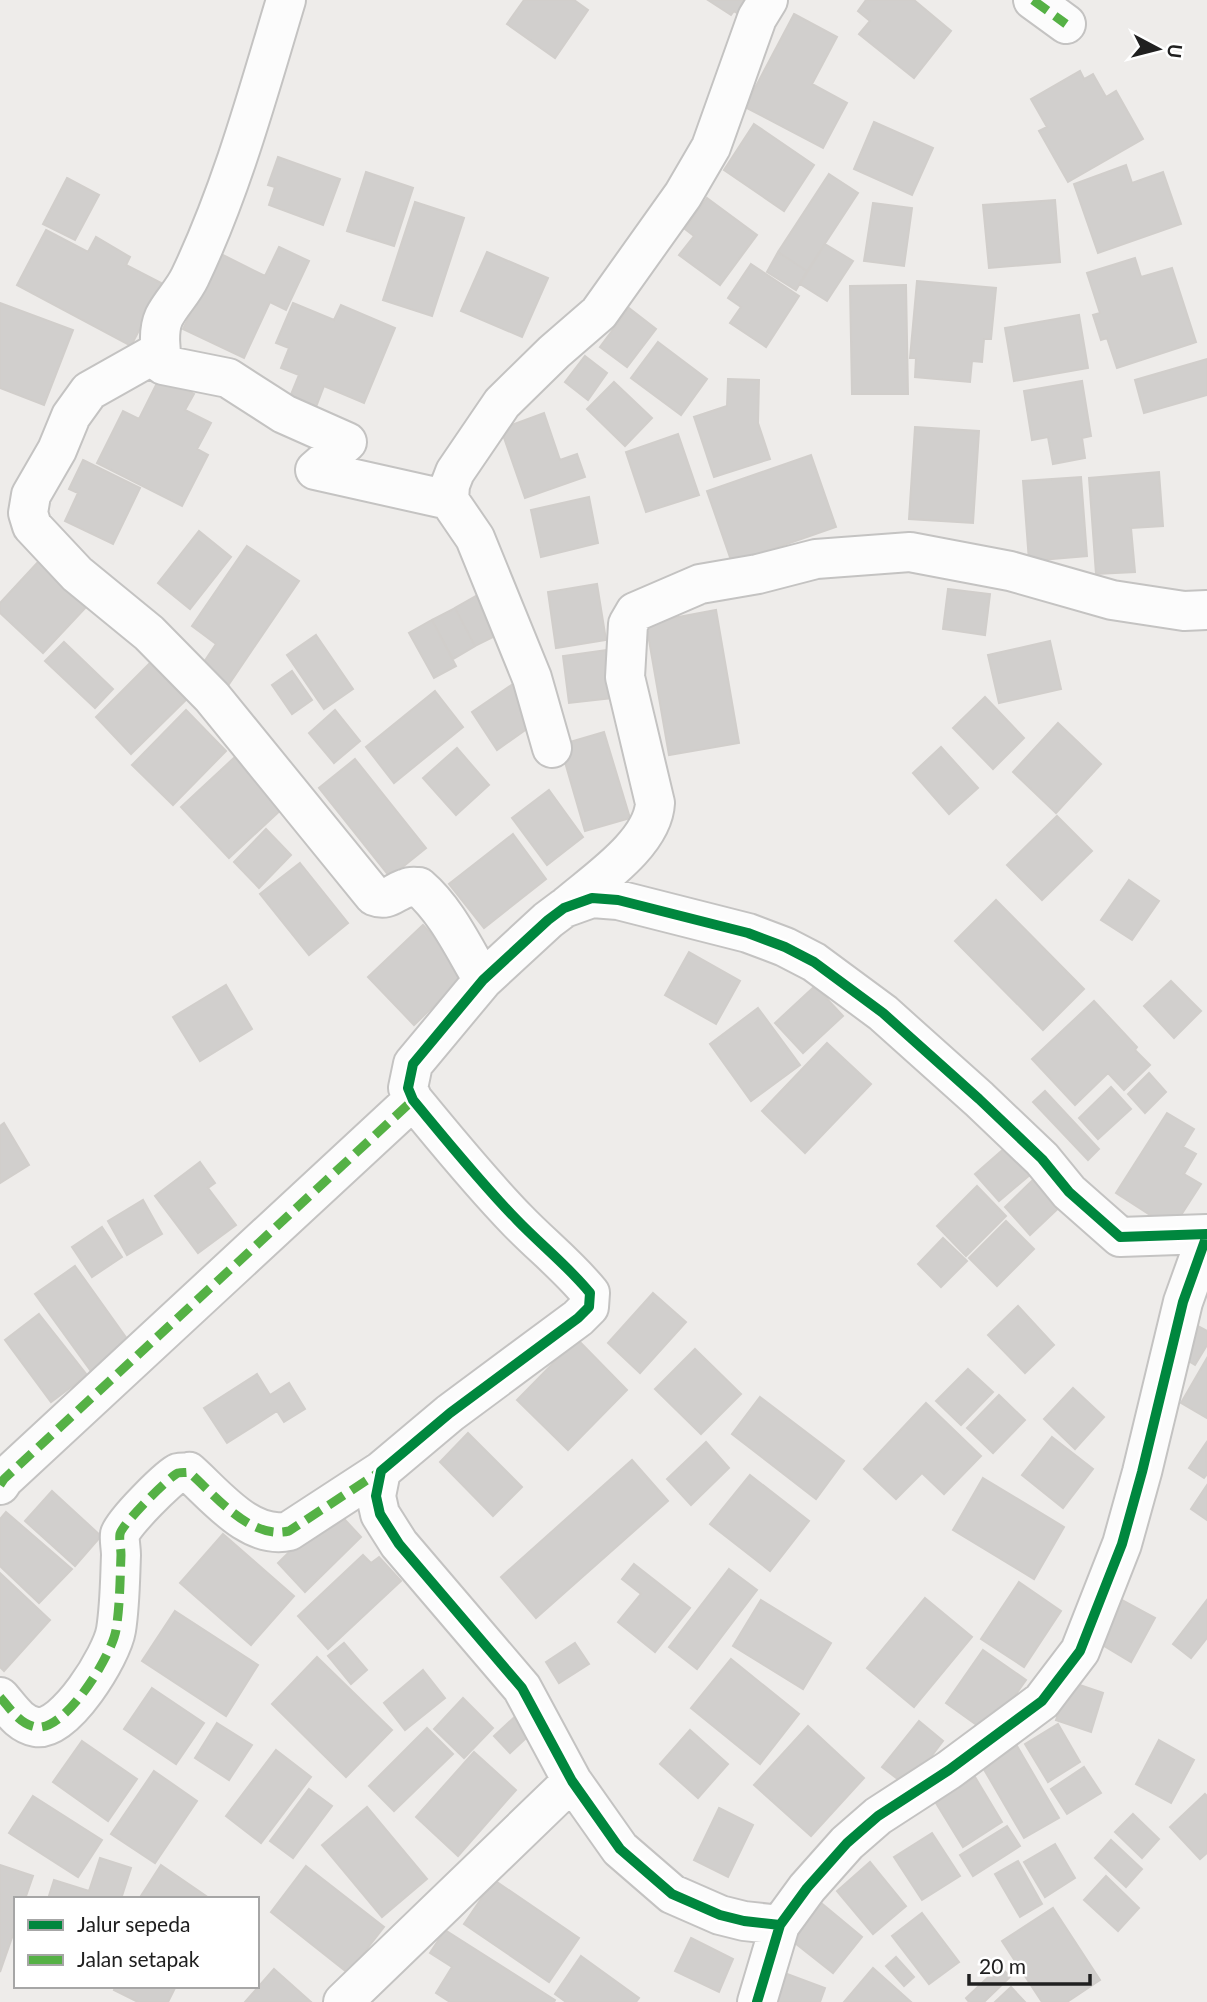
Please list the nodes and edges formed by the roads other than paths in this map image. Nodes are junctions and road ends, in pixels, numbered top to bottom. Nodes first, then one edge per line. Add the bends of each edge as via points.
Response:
1 (286, 0) edge
2 (768, 0) edge
3 (1033, 0) edge
4 (1066, 24) dead end
5 (160, 351) junction
6 (449, 500) junction
7 (1207, 610) edge
8 (552, 748) dead end
9 (564, 908) junction
10 (483, 980) junction
11 (413, 1100) junction
12 (1207, 1235) edge
13 (381, 1471) junction
14 (0, 1485) edge
15 (0, 1697) edge
16 (572, 1781) junction
17 (762, 1923) junction
18 (763, 1986) edge
19 (343, 2002) edge

1 - 5 street via 220,205 189,279 163,319
2 - 6 street via 757,18 711,147 683,195 599,313 502,403 455,472
3 - 4 street
5 - 6 street via 163,365 228,378 284,414 348,442 315,470
5 - 10 street via 89,391 71,416 32,495 32,526 76,574 149,633 212,697 374,896 392,897 406,888 419,887 427,894
6 - 8 street via 475,538 532,678
7 - 9 street via 1112,600 1010,571 910,552 816,559 700,584 635,612 628,624 625,677 655,813 651,824 613,867
9 - 10 street
9 - 12 street via 592,898 618,900 785,947 814,962 883,1013 988,1107 1119,1237
10 - 11 street via 413,1064 408,1088
11 - 13 street via 518,1221 573,1272 590,1293 589,1307
11 - 14 street
12 - 17 street via 1183,1302 1122,1544 1080,1651 1042,1701 878,1816 807,1888
13 - 15 street via 289,1531 276,1534 250,1526 189,1472 177,1473 125,1522 120,1534 116,1631 87,1688 59,1720 46,1727 20,1721
13 - 16 street via 376,1496 380,1514 399,1544 522,1688
16 - 17 street via 620,1849 672,1894 720,1915
16 - 19 street
17 - 18 street

